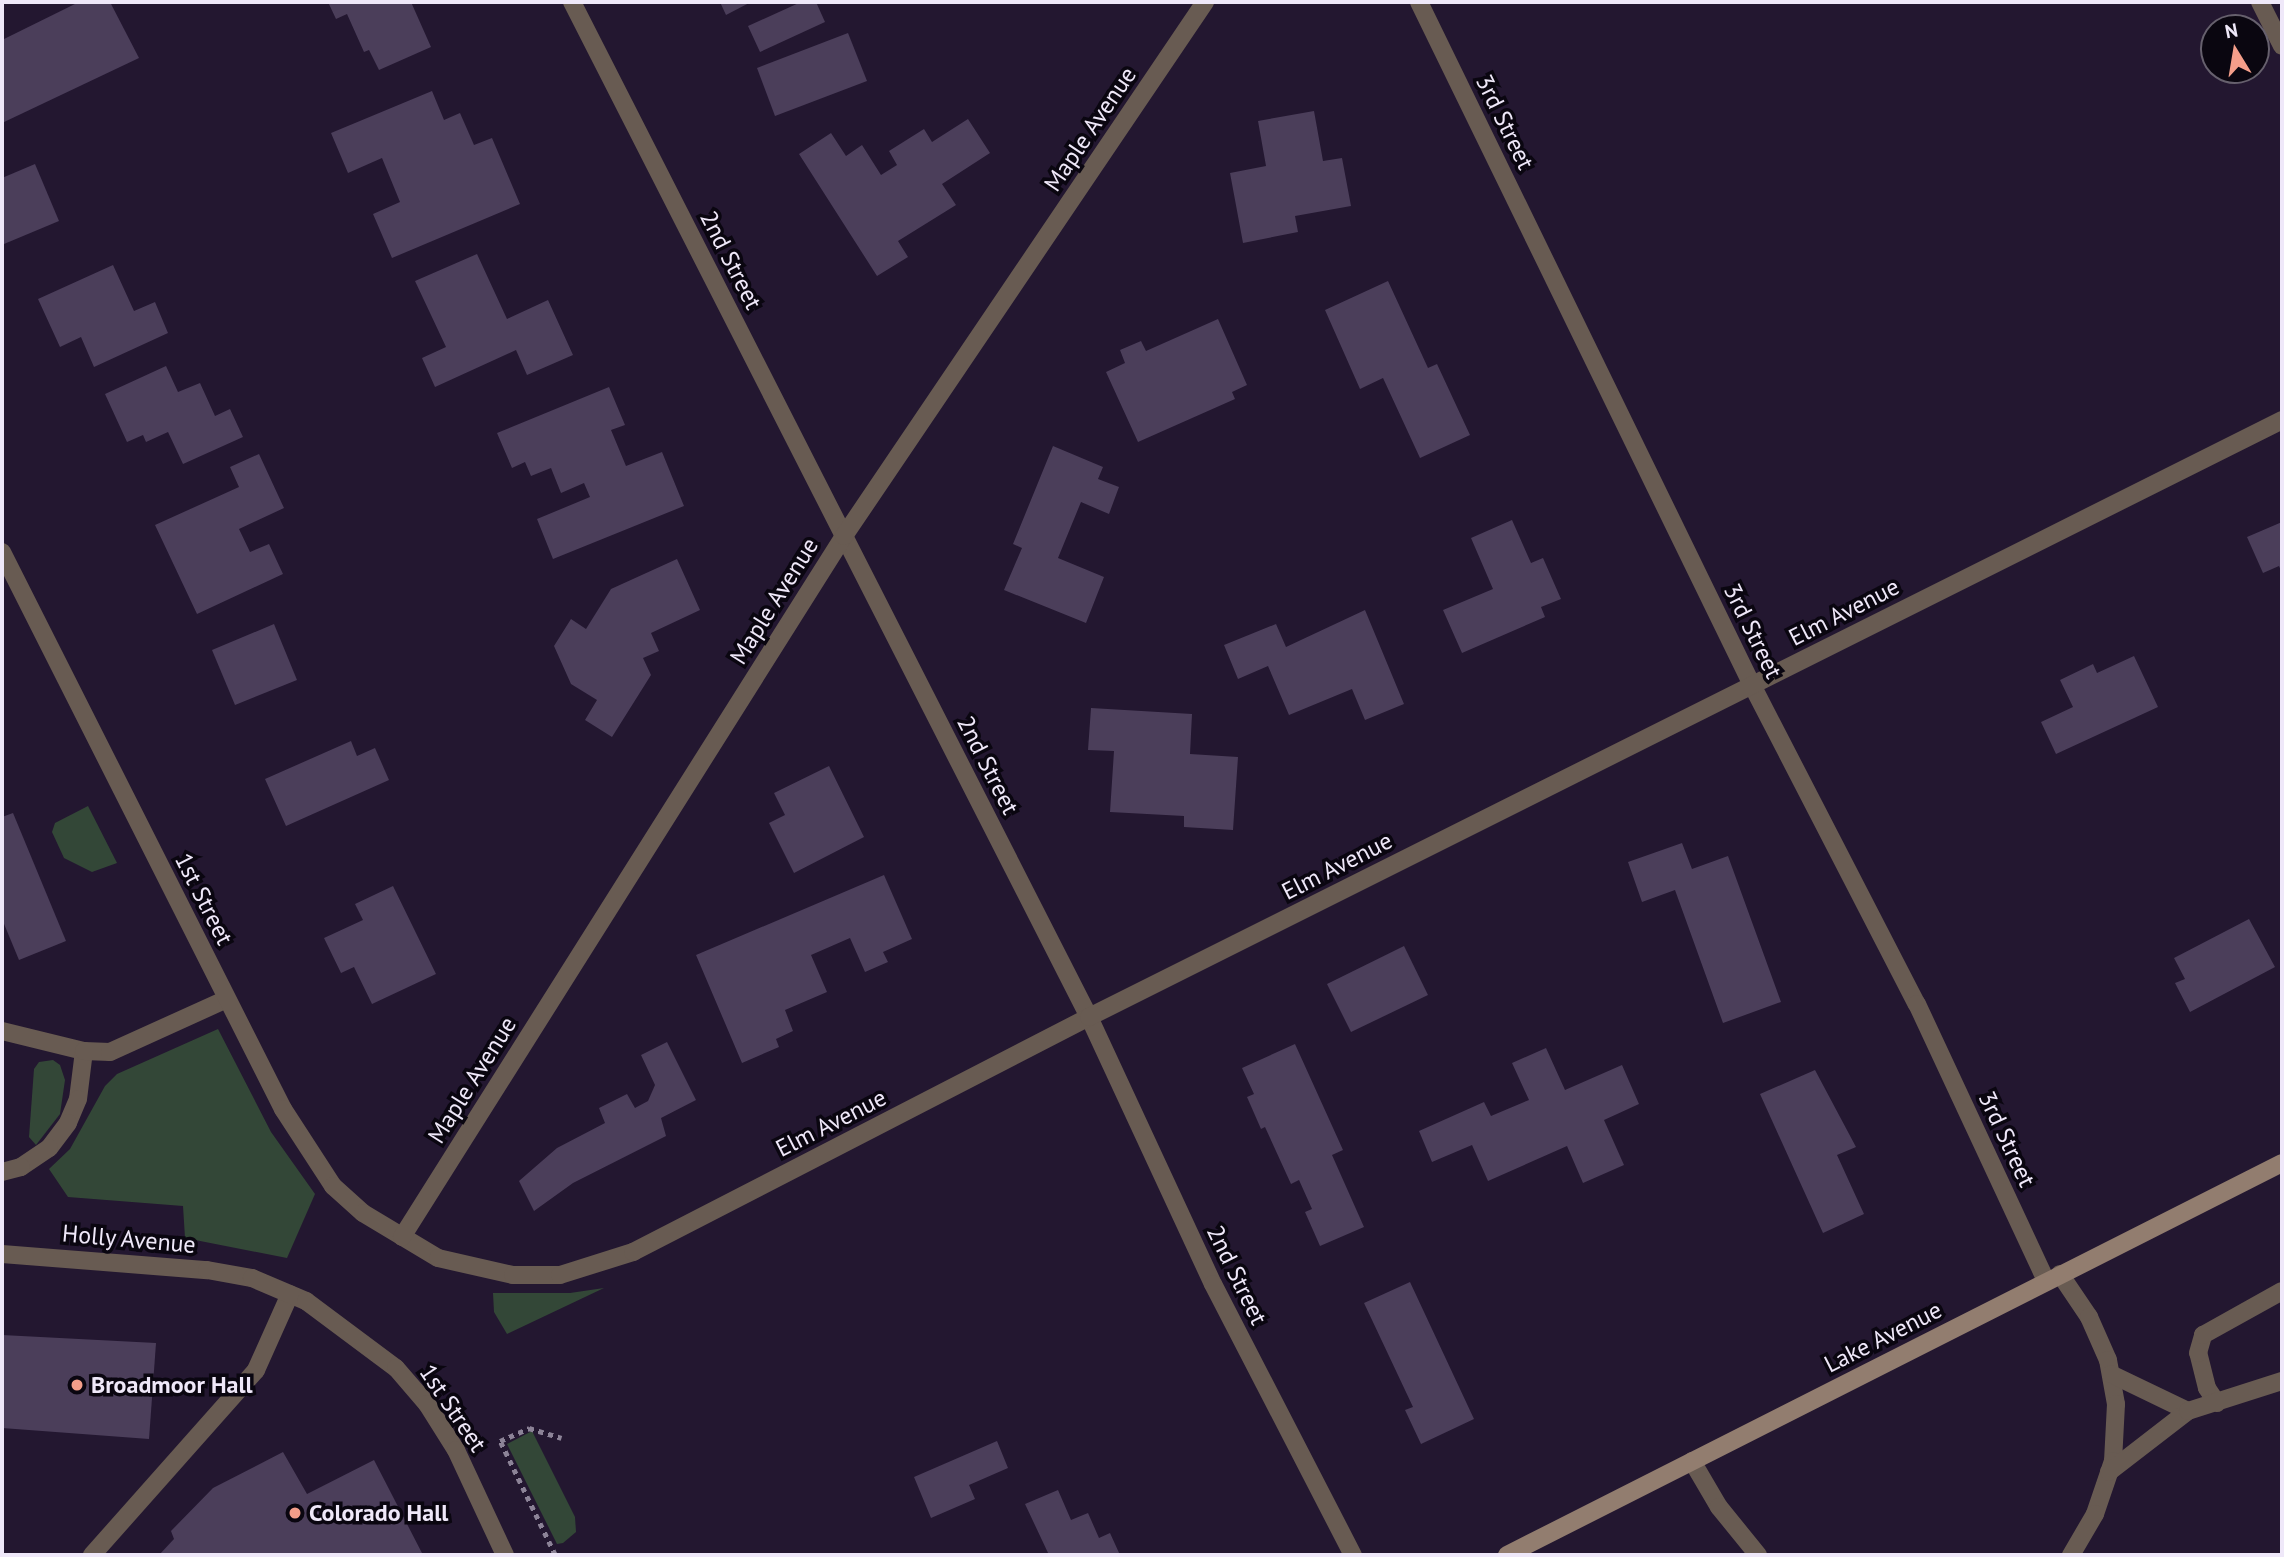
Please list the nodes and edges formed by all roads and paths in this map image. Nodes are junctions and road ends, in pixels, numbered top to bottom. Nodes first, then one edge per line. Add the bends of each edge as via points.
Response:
1 (572, 2) edge
2 (1205, 2) edge
3 (1419, 2) edge
4 (2260, 2) edge
5 (2282, 46) edge
6 (2282, 420) edge
7 (844, 536) junction
8 (2, 552) edge
9 (1752, 685) junction
10 (227, 999) junction
11 (1089, 1017) junction
12 (2, 1031) edge
13 (84, 1051) junction
14 (2282, 1163) edge
15 (2, 1172) edge
16 (402, 1237) junction
17 (2, 1254) edge
18 (2053, 1278) junction
19 (251, 1279) joint
20 (2282, 1291) edge
21 (290, 1294) junction
22 (2111, 1374) junction
23 (2282, 1381) edge
24 (2217, 1403) junction
25 (2188, 1412) junction
26 (562, 1438) dead end
27 (1692, 1461) junction
28 (2109, 1472) junction
29 (92, 1555) edge
30 (505, 1555) edge
31 (555, 1555) edge
32 (1353, 1555) edge
33 (1507, 1555) edge
34 (1758, 1555) edge
35 (2071, 1555) edge

1 - 7 street, 2nd Street
2 - 7 street, Maple Avenue
3 - 9 street, 3rd Street
4 - 5 street
6 - 9 street, Elm Avenue
7 - 11 street, 2nd Street
7 - 16 street, Maple Avenue
8 - 10 street, 1st Street
9 - 11 street, Elm Avenue
9 - 18 street, 3rd Street
10 - 13 street via 110,1052
10 - 16 street, 1st Street via 309,1154 333,1186 363,1213
11 - 16 street, Elm Avenue via 600,1266 560,1275 513,1275 438,1258
11 - 32 street, 2nd Street via 1213,1284
12 - 13 street
13 - 15 street via 78,1099 68,1123 49,1148 21,1167
14 - 18 main road, Lake Avenue
17 - 19 street, Holly Avenue via 162,1263
18 - 22 street, 3rd Street via 2089,1317
18 - 27 main road, Lake Avenue
19 - 21 street, 1st Street
20 - 24 street via 2203,1335 2198,1353 2207,1388
21 - 29 street via 256,1370
21 - 30 street, 1st Street via 363,1341 396,1368 427,1404 456,1450
22 - 25 street
22 - 28 street, 3rd Street via 2116,1404
23 - 24 street
24 - 25 street
25 - 28 street
26 - 31 path via 529,1428 500,1441
27 - 33 main road, Lake Avenue
27 - 34 street via 1719,1507
28 - 35 street, 3rd Street via 2095,1514

